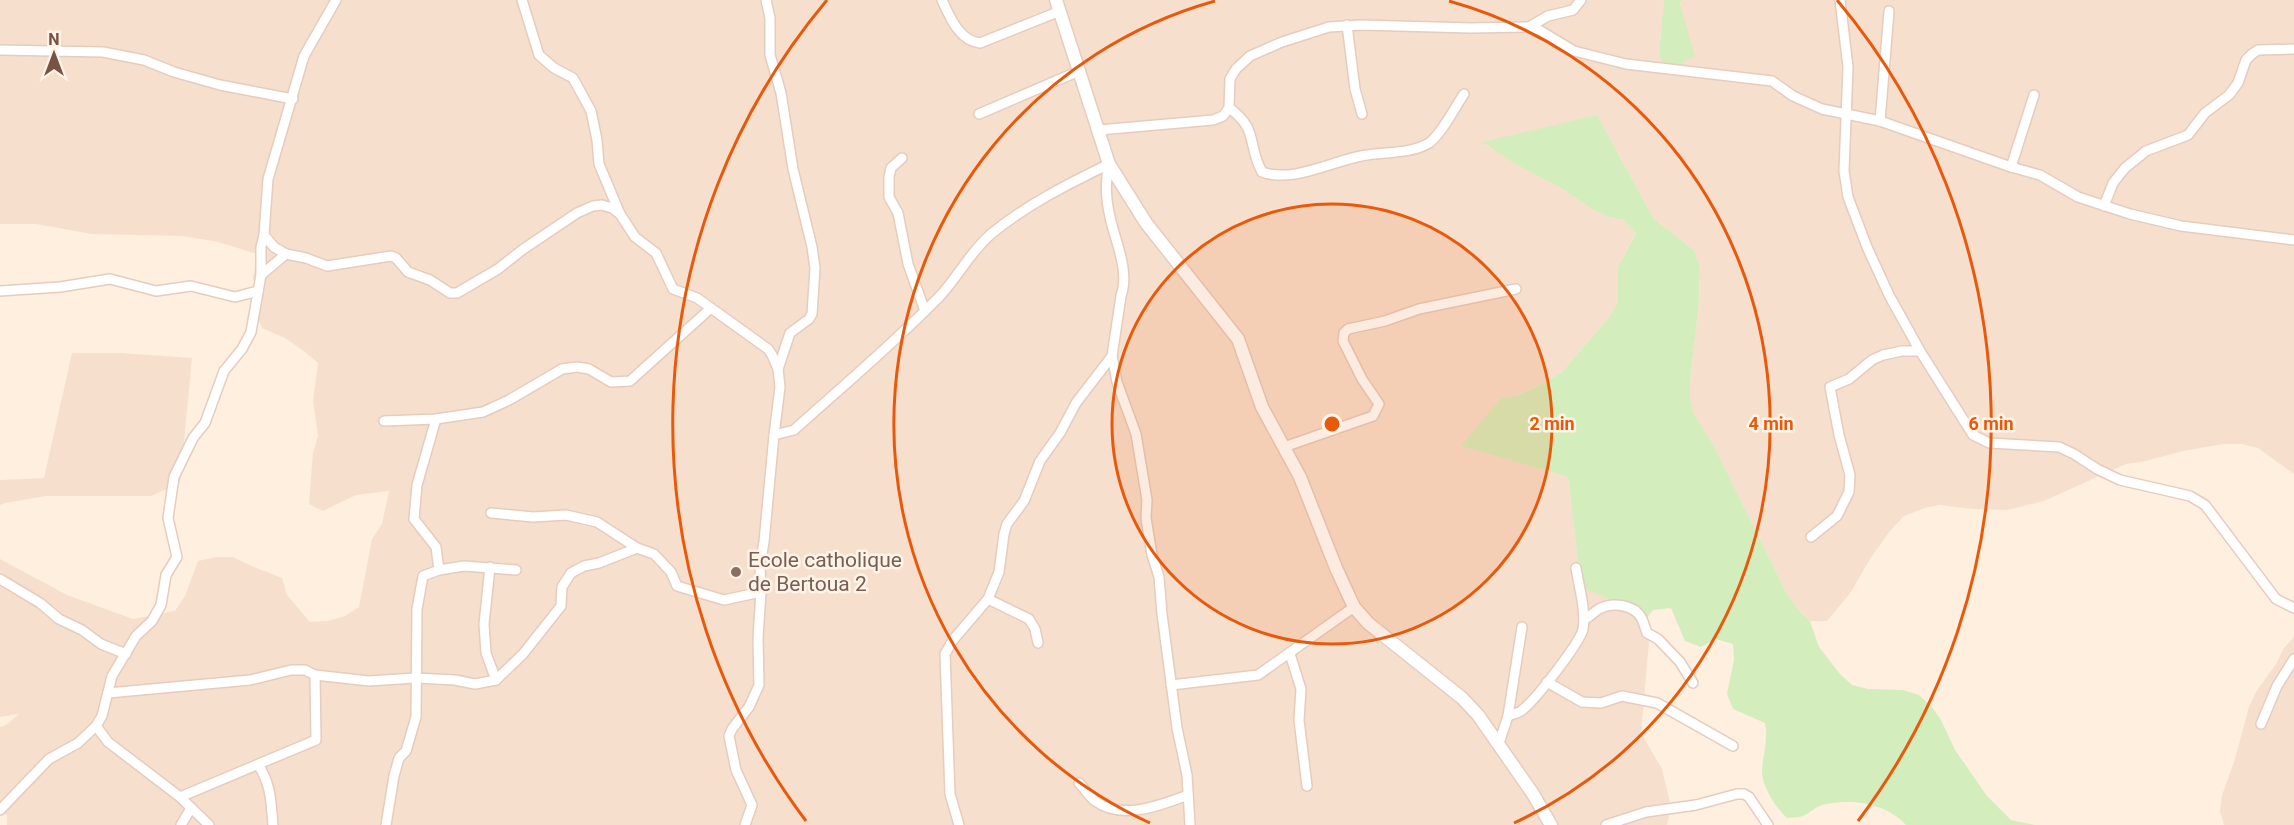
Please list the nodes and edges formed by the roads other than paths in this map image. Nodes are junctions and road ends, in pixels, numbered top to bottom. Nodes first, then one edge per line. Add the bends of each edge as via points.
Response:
1 (336, 0) edge
2 (522, 0) edge
3 (766, 0) edge
4 (942, 0) edge
5 (1581, 0) edge
6 (1840, 0) edge
7 (1058, 6) edge
8 (1889, 11) dead end
9 (1347, 25) junction
10 (1529, 27) junction
11 (2294, 49) edge
12 (0, 50) edge
13 (1079, 70) junction
14 (1464, 94) dead end
15 (2034, 95) dead end
16 (292, 99) junction
17 (1228, 108) junction
18 (1847, 113) junction
19 (979, 114) dead end
20 (1362, 114) dead end
21 (1880, 121) junction
22 (1099, 130) junction
23 (902, 158) dead end
24 (1109, 164) junction
25 (2011, 167) junction
26 (2104, 206) junction
27 (620, 214) junction
28 (264, 235) junction
29 (2294, 240) edge
30 (286, 254) junction
31 (261, 275) junction
32 (1516, 289) dead end
33 (0, 291) edge
34 (258, 291) junction
35 (711, 308) junction
36 (924, 311) junction
37 (1920, 351) junction
38 (1112, 356) junction
39 (778, 369) junction
40 (436, 419) junction
41 (384, 421) dead end
42 (774, 435) junction
43 (1284, 447) junction
44 (491, 513) dead end
45 (1811, 537) dead end
46 (637, 548) junction
47 (490, 567) junction
48 (1576, 568) dead end
49 (439, 570) junction
50 (516, 570) dead end
51 (0, 579) edge
52 (761, 592) junction
53 (988, 599) junction
54 (1354, 608) junction
55 (2294, 608) edge
56 (1584, 620) junction
57 (1522, 627) dead end
58 (1038, 643) dead end
59 (126, 654) junction
60 (1290, 654) junction
61 (2294, 659) edge
62 (315, 675) junction
63 (415, 678) junction
64 (496, 680) junction
65 (1547, 682) junction
66 (1693, 683) dead end
67 (1171, 685) junction
68 (108, 693) junction
69 (1508, 716) junction
70 (2261, 724) dead end
71 (96, 726) junction
72 (1498, 746) junction
73 (1733, 746) dead end
74 (258, 765) junction
75 (1080, 783) dead end
76 (1307, 786) dead end
77 (1188, 795) junction
78 (180, 797) junction
79 (191, 808) junction
80 (0, 810) edge
81 (181, 825) edge
82 (209, 825) edge
83 (273, 825) edge
84 (386, 825) edge
85 (746, 825) edge
86 (959, 825) edge
87 (1190, 825) edge
88 (1551, 825) edge
89 (1606, 825) edge
90 (1768, 825) edge

1 - 16 street via 306,50
2 - 27 street via 539,56 573,78 591,111 599,164
3 - 39 street via 770,55 815,268 812,314 790,333
4 - 7 street via 962,34 970,42 980,43
5 - 10 street via 1573,10 1548,16
6 - 18 street via 1848,67
7 - 13 street
8 - 21 street
9 - 10 street
9 - 17 street via 1282,42 1250,56 1230,79
9 - 20 street
10 - 18 street via 1574,51 1626,64 1772,81 1822,109
11 - 26 street via 2258,50 2252,54 2229,95 2205,113 2188,135 2146,151 2125,168 2113,183
12 - 16 street via 103,52 144,60 220,85
13 - 19 street
13 - 22 street
14 - 17 street via 1432,141 1418,149 1361,156 1293,174 1262,172 1249,128
15 - 25 street
16 - 28 street via 268,179
17 - 22 street via 1223,116 1213,120
18 - 21 street
18 - 37 street via 1844,171 1848,196 1889,295
21 - 25 street
22 - 24 street
23 - 36 street via 891,168 889,197 898,213 910,273
24 - 36 street via 1056,190 993,233
24 - 38 street via 1109,214 1125,276
24 - 43 street via 1146,223 1238,339 1262,407
25 - 26 street via 2040,175 2078,197
26 - 29 street via 2181,226
27 - 30 street via 602,205 577,213 457,293 408,272 391,256 327,266
27 - 35 street via 635,237 661,260 673,289
28 - 30 street
28 - 31 street
30 - 31 street
31 - 34 street
32 - 43 street via 1419,309 1348,329 1343,341 1379,404 1378,411
33 - 34 street via 110,279 156,291 191,286 235,297
34 - 59 street via 251,332 224,371 209,414 174,477 168,519 177,557 166,575 161,605
35 - 39 street via 768,349
35 - 40 street via 630,381 611,381 589,369 562,369 483,412
36 - 42 street via 794,430
37 - 45 street via 1883,355 1830,387 1850,475 1849,492 1837,516
37 - 55 street via 1973,435 1989,443 2059,447 2120,480 2190,496 2205,504 2276,599
38 - 53 street via 1076,403 1040,461 1024,501 1007,524 999,572
38 - 67 street via 1136,434 1147,500 1146,518 1159,577
39 - 42 street via 780,387
40 - 41 street
40 - 49 street via 417,485 414,519 436,547
42 - 52 street via 760,565
43 - 54 street
44 - 46 street via 566,515 597,522
46 - 52 street via 654,554 671,572 677,586 724,600
46 - 64 street via 571,573 562,586 561,606 523,654
47 - 49 street
47 - 50 street
47 - 64 street via 484,624 486,654
48 - 56 street
49 - 63 street via 423,576 417,609
51 - 59 street via 101,644
52 - 85 street via 759,685 729,736 736,770 752,805
53 - 58 street via 1029,619
53 - 86 street via 952,640 945,654 950,794
54 - 60 street
54 - 72 street via 1462,698
56 - 65 street via 1569,656
56 - 66 street via 1609,606 1633,610 1642,617 1647,633 1680,662
57 - 69 street
59 - 68 street
60 - 67 street via 1258,675
60 - 76 street via 1301,690 1299,720
61 - 70 street
62 - 63 street via 369,681
62 - 68 street via 291,670 250,680
62 - 74 street via 316,740
63 - 64 street via 475,684
63 - 84 street via 416,717 406,750 399,758
65 - 69 street via 1519,712
65 - 73 street via 1582,702 1601,703 1622,696 1657,703
67 - 77 street
68 - 71 street
69 - 72 street
71 - 78 street via 108,742
71 - 80 street via 78,743 49,759
72 - 88 street
74 - 78 street
74 - 83 street via 267,777
75 - 77 street via 1095,801 1109,808 1156,807
77 - 87 street
78 - 79 street
79 - 81 street
79 - 82 street
89 - 90 street via 1654,810 1696,805 1737,794 1749,797

